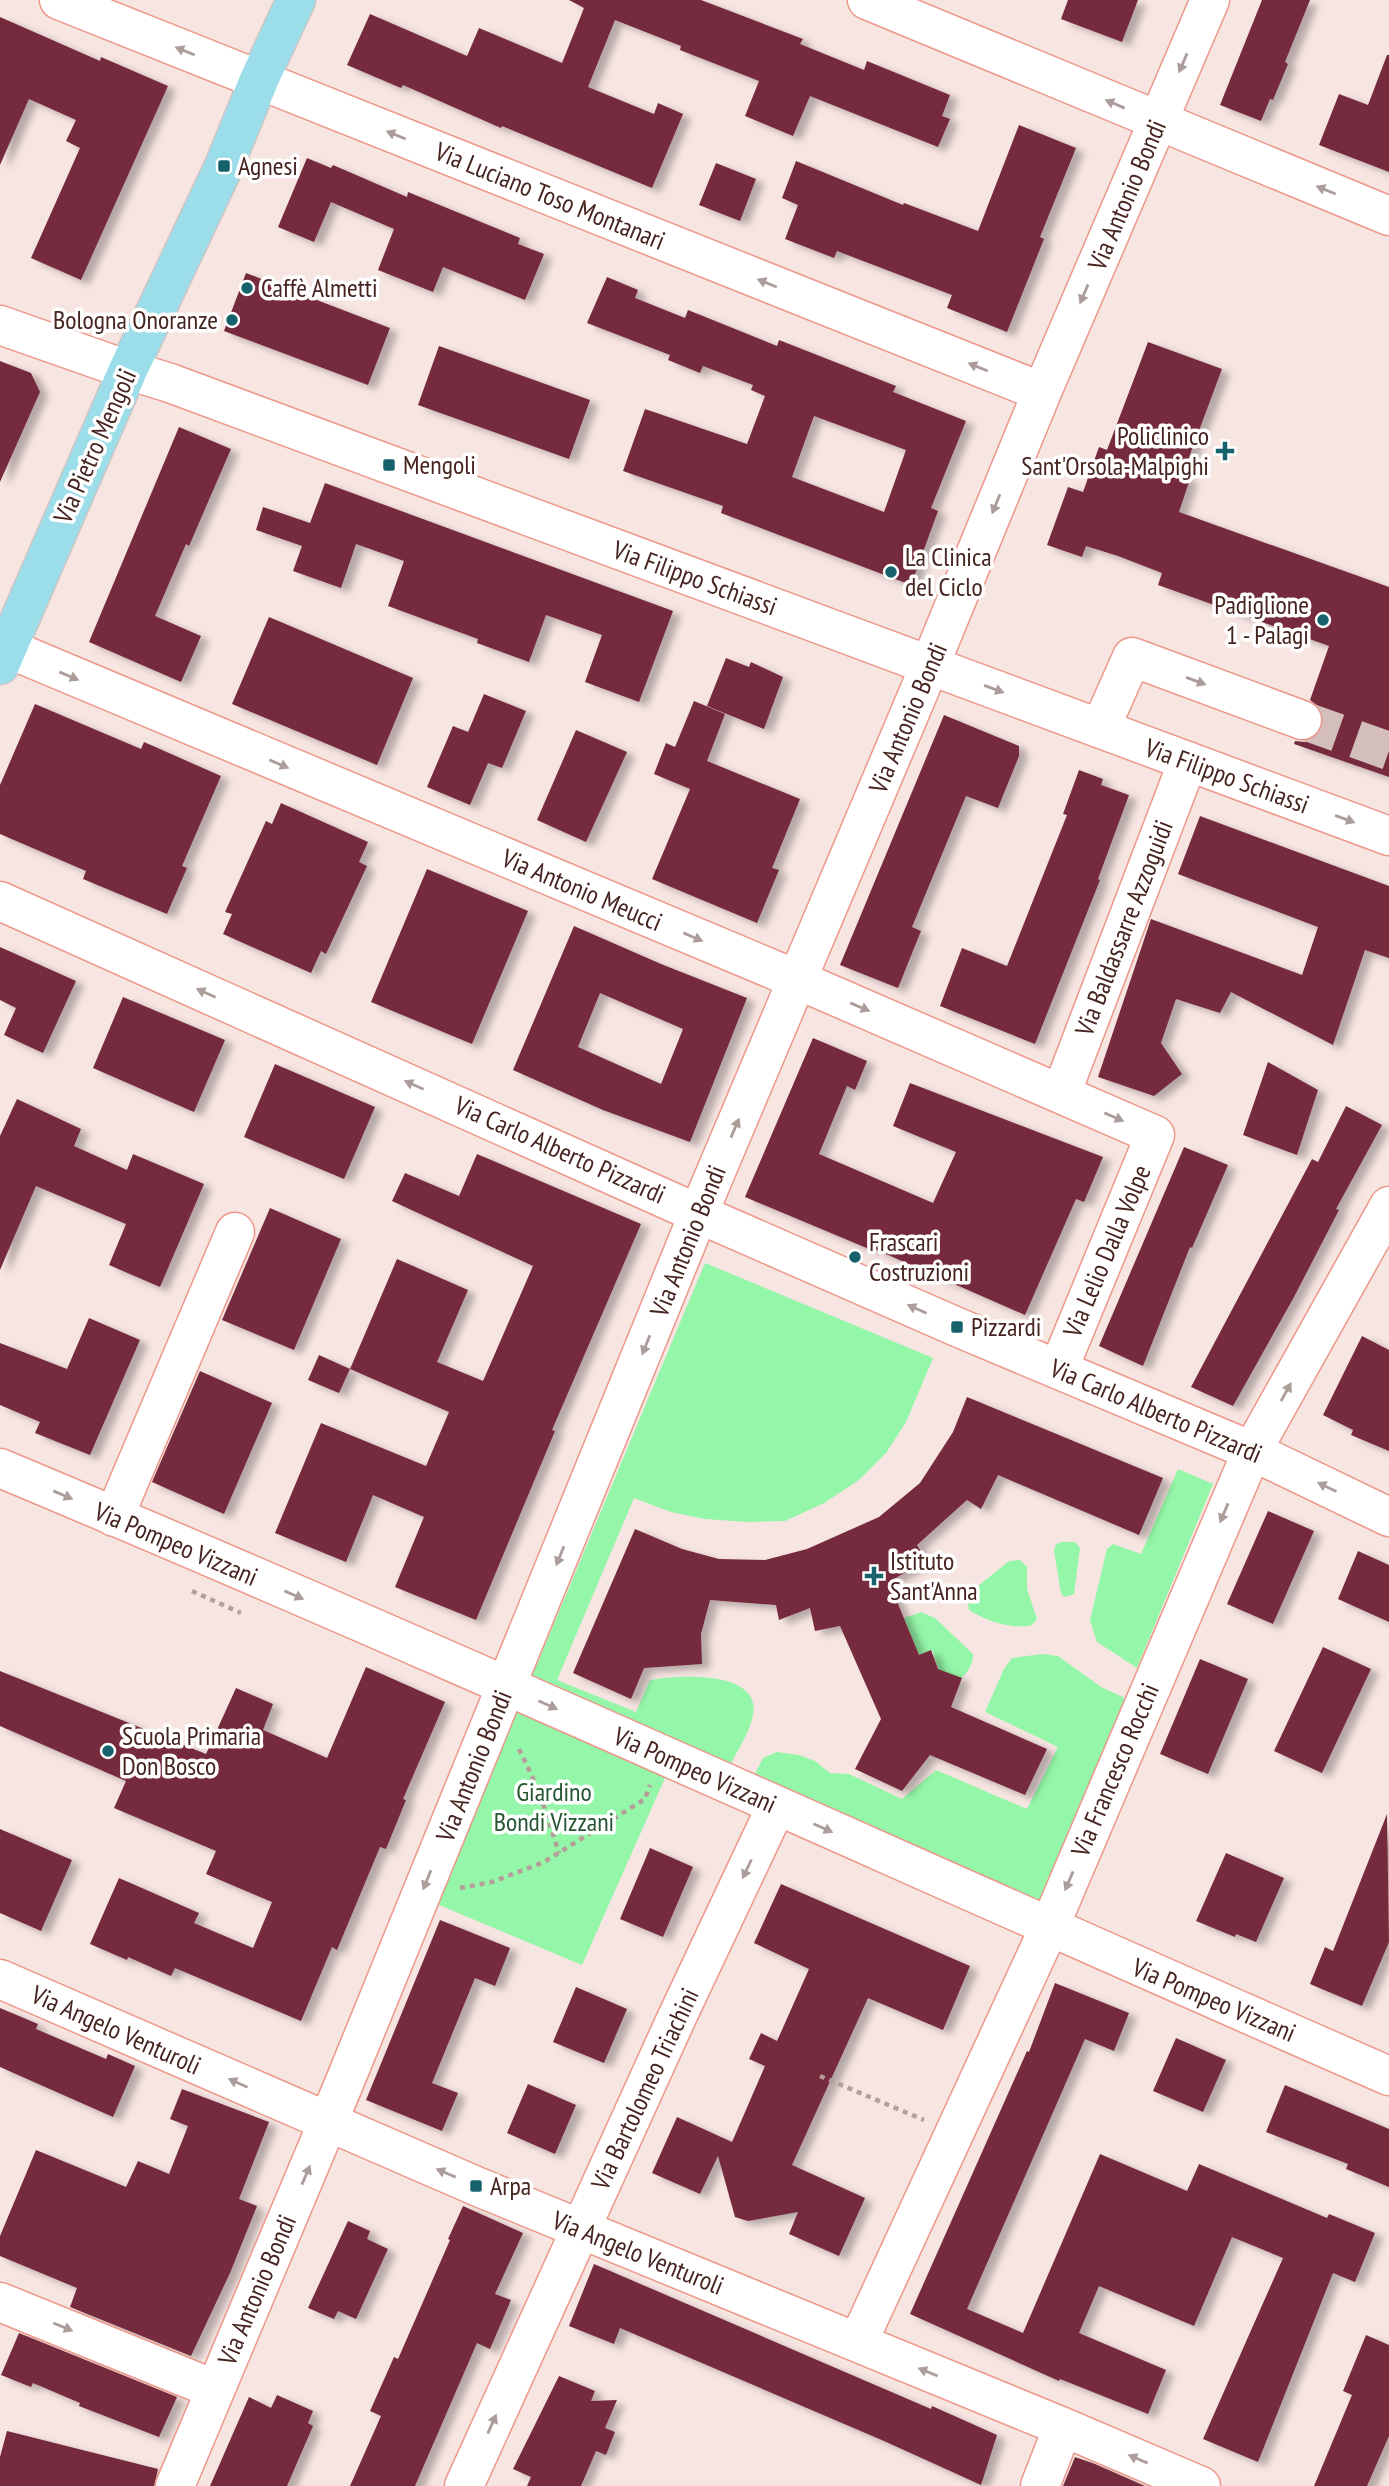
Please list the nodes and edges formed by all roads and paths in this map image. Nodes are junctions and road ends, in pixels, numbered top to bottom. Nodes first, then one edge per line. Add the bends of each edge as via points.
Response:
1 (59, 0) edge
2 (296, 0) edge
3 (867, 0) edge
4 (1210, 0) edge
5 (259, 80) junction
6 (1158, 122) junction
7 (1389, 216) edge
8 (0, 325) edge
9 (128, 370) junction
10 (1042, 392) junction
11 (4, 656) edge
12 (930, 665) junction
13 (1302, 720) tunnel mouth
14 (1100, 729) junction
15 (1188, 761) junction
16 (1389, 836) edge
17 (0, 901) edge
18 (797, 981) junction
19 (1061, 1094) junction
20 (1155, 1135) joint
21 (1389, 1206) edge
22 (699, 1214) junction
23 (235, 1231) dead end
24 (1059, 1368) junction
25 (1252, 1451) junction
26 (0, 1468) edge
27 (114, 1517) junction
28 (1389, 1517) edge
29 (503, 1696) junction
30 (662, 1755) junction
31 (776, 1807) junction
32 (559, 1853) junction
33 (423, 1890) junction
34 (1049, 1928) junction
35 (0, 1979) edge
36 (820, 2076) dead end
37 (1389, 2076) edge
38 (328, 2122) junction
39 (954, 2133) junction
40 (580, 2230) junction
41 (0, 2302) edge
42 (858, 2342) junction
43 (214, 2389) junction
44 (1063, 2427) junction
45 (175, 2486) edge
46 (464, 2486) edge
47 (1040, 2486) edge
48 (1201, 2486) edge

5 -> 1 street, Via Luciano Toso Montanari
2 - 5 main road, Via Pietro Mengoli
6 -> 3 street
4 -> 6 street, Via Antonio Bondi
5 - 9 main road, Via Pietro Mengoli via 224,166
10 -> 5 street, Via Luciano Toso Montanari
7 -> 6 street
6 -> 10 street, Via Antonio Bondi
8 - 9 street, Via Filippo Schiassi
9 - 11 main road, Via Pietro Mengoli
9 - 12 street, Via Filippo Schiassi
10 -> 12 street, Via Antonio Bondi
11 -> 18 street, Via Antonio Meucci
12 -> 14 street, Via Filippo Schiassi
12 - 18 street, Via Antonio Bondi
14 -> 13 street via 1132,657
14 - 15 street, Via Filippo Schiassi
15 -> 16 street, Via Filippo Schiassi
15 - 19 street, Via Baldassarre Azzoguidi
22 -> 17 street, Via Carlo Alberto Pizzardi
18 -> 19 street, Via Antonio Meucci
22 -> 18 street, Via Antonio Bondi
19 -> 20 street, Via Antonio Meucci
20 - 24 street, Via Lelio Dalla Volpe
25 -> 21 street, Via Francesco Rocchi
24 -> 22 street, Via Carlo Alberto Pizzardi
22 -> 29 street, Via Antonio Bondi
23 - 27 street
24 - 25 street, Via Carlo Alberto Pizzardi
28 -> 25 street, Via Carlo Alberto Pizzardi
25 -> 34 street, Via Francesco Rocchi
26 -> 27 street, Via Pompeo Vizzani
27 -> 29 street, Via Pompeo Vizzani
29 -> 30 street, Via Pompeo Vizzani
29 - 32 path
29 -> 33 street, Via Antonio Bondi
30 - 31 street, Via Pompeo Vizzani
30 - 32 path via 645,1799
31 -> 34 street, Via Pompeo Vizzani
31 -> 40 street, Via Bartolomeo Triachini
32 - 33 path via 492,1882 448,1891
33 - 38 street, Via Antonio Bondi
34 - 37 street, Via Pompeo Vizzani
34 - 39 street, Via Francesco Rocchi
38 -> 35 street, Via Angelo Venturoli
36 - 39 path
40 -> 38 street, Via Angelo Venturoli
43 -> 38 street, Via Antonio Bondi
39 - 42 street, Via Francesco Rocchi
40 - 42 street, Via Angelo Venturoli
46 -> 40 street, Via Bartolomeo Triachini
41 -> 43 street
44 -> 42 street, Via Angelo Venturoli
43 - 45 street, Via Antonio Bondi
44 - 47 street
48 -> 44 street, Via Angelo Venturoli

